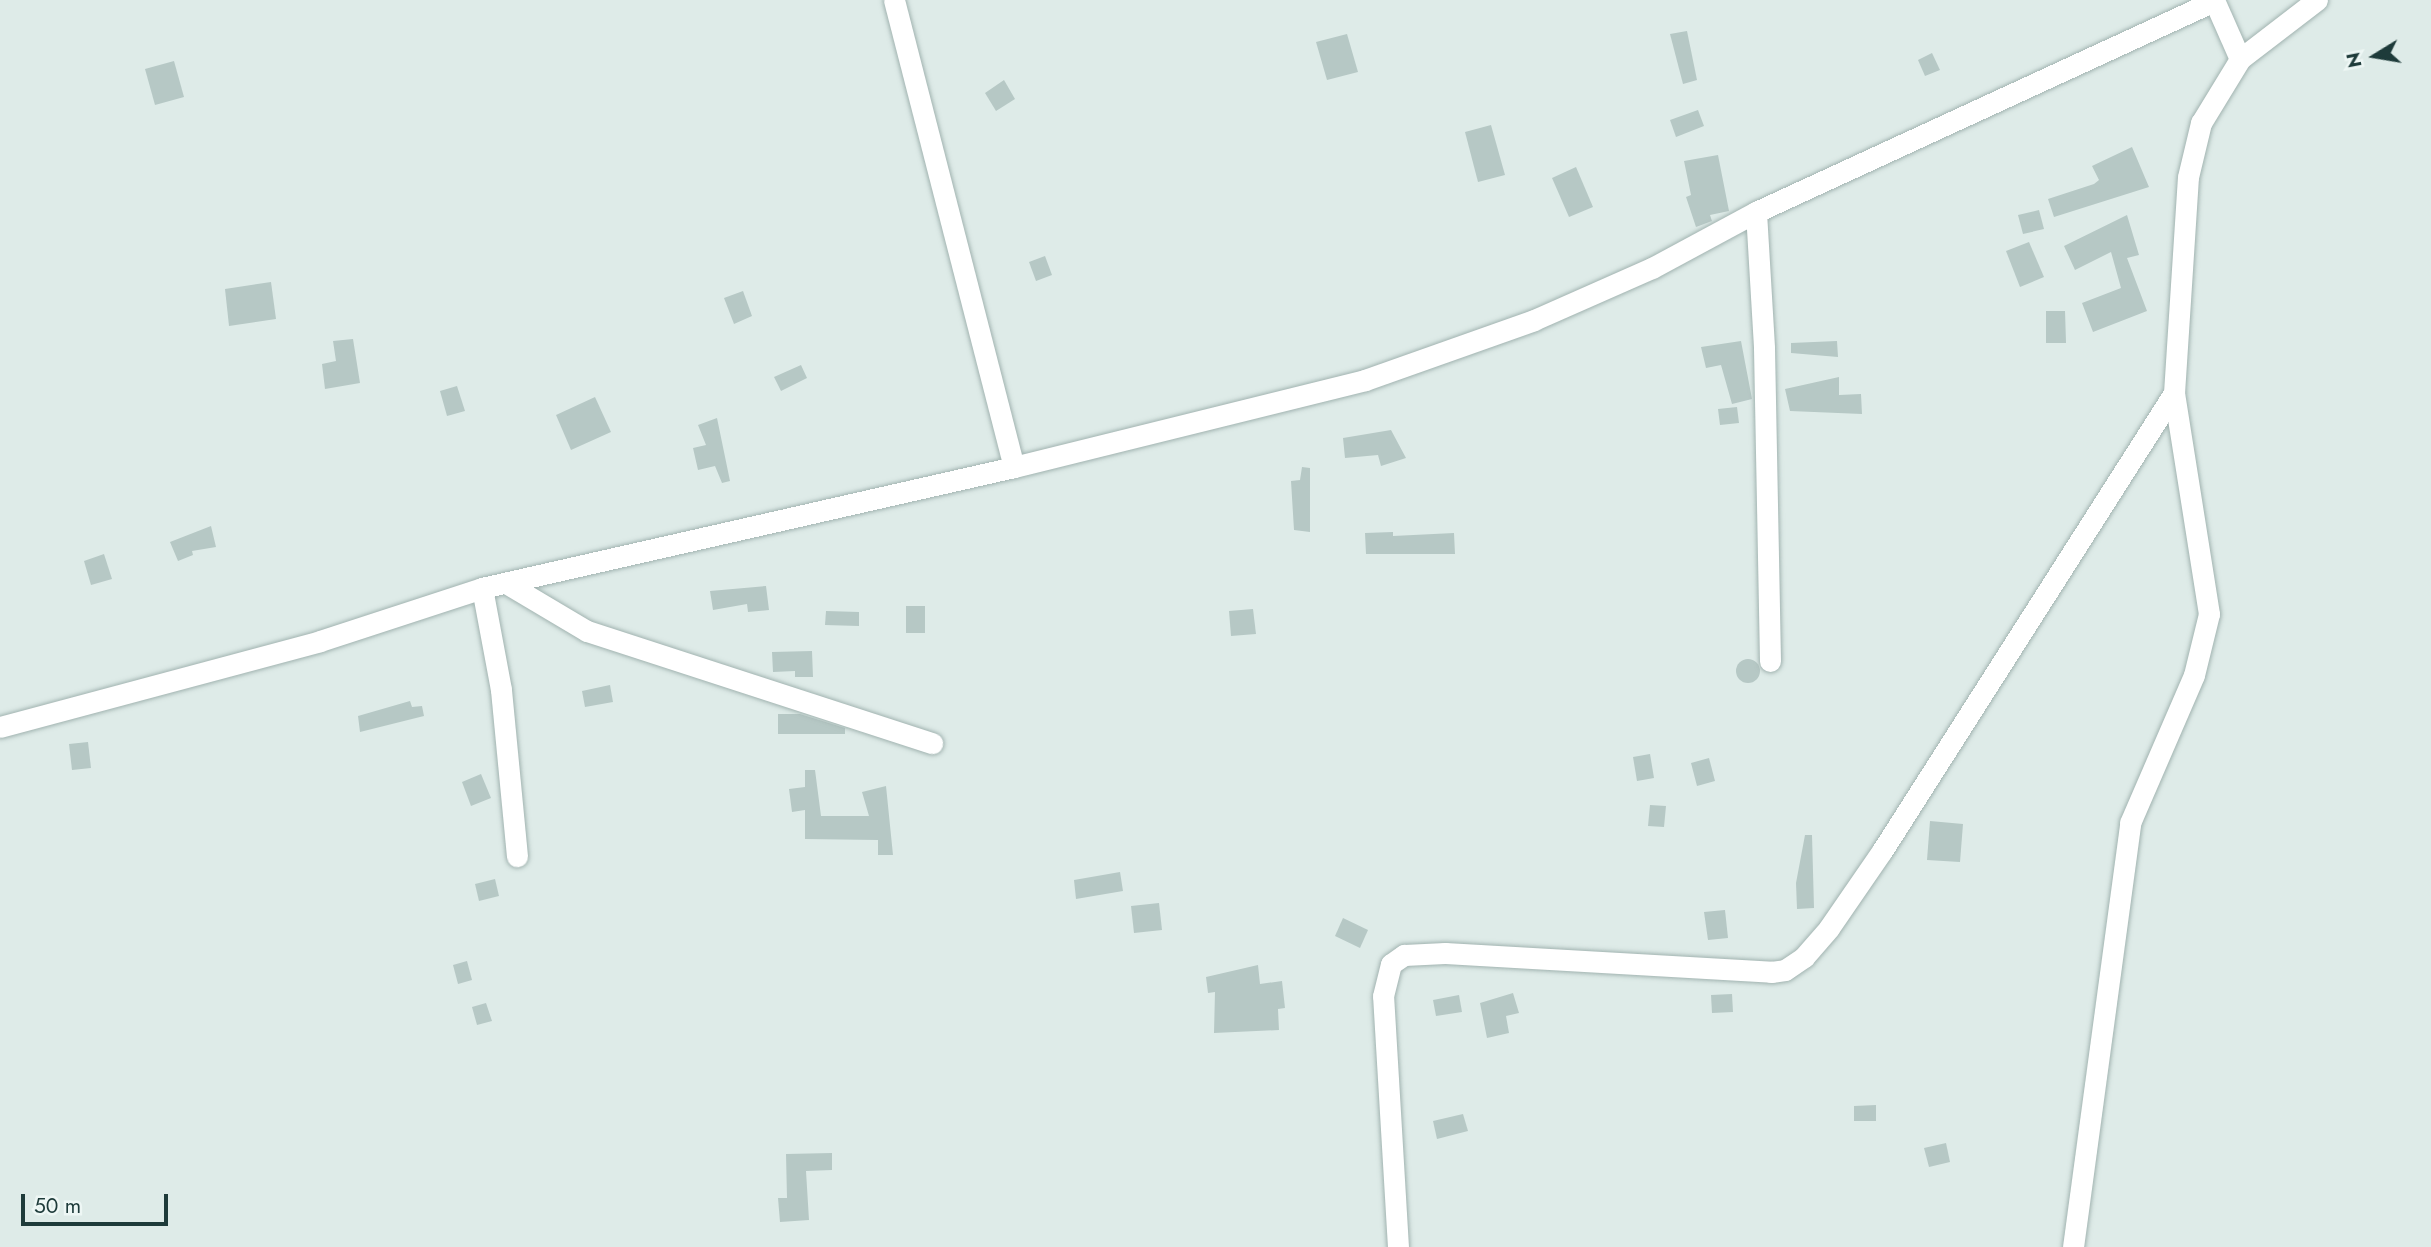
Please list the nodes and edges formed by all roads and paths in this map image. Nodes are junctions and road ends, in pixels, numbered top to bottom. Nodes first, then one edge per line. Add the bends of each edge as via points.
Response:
1 (894, 0) edge
2 (2317, 0) edge
3 (2214, 1) edge
4 (2240, 59) junction
5 (1756, 212) junction
6 (2174, 393) junction
7 (1014, 467) junction
8 (506, 583) junction
9 (482, 588) junction
10 (1770, 661) dead end
11 (0, 727) edge
12 (932, 743) dead end
13 (517, 856) dead end
14 (1398, 1247) edge
15 (2073, 1247) edge

1 - 7 street
2 - 4 street
3 - 4 street
3 - 5 street
4 - 6 street via 2202,122 2188,177
5 - 7 street via 1652,268 1534,320 1365,380
5 - 10 street via 1764,348
6 - 14 street via 1882,851 1804,957 1785,970 1772,972 1445,953 1404,955 1391,964 1383,996
6 - 15 street via 2209,614 2194,675 2130,822
7 - 8 street
8 - 9 street
8 - 12 street via 587,631
9 - 11 street via 320,641
9 - 13 street via 501,690

